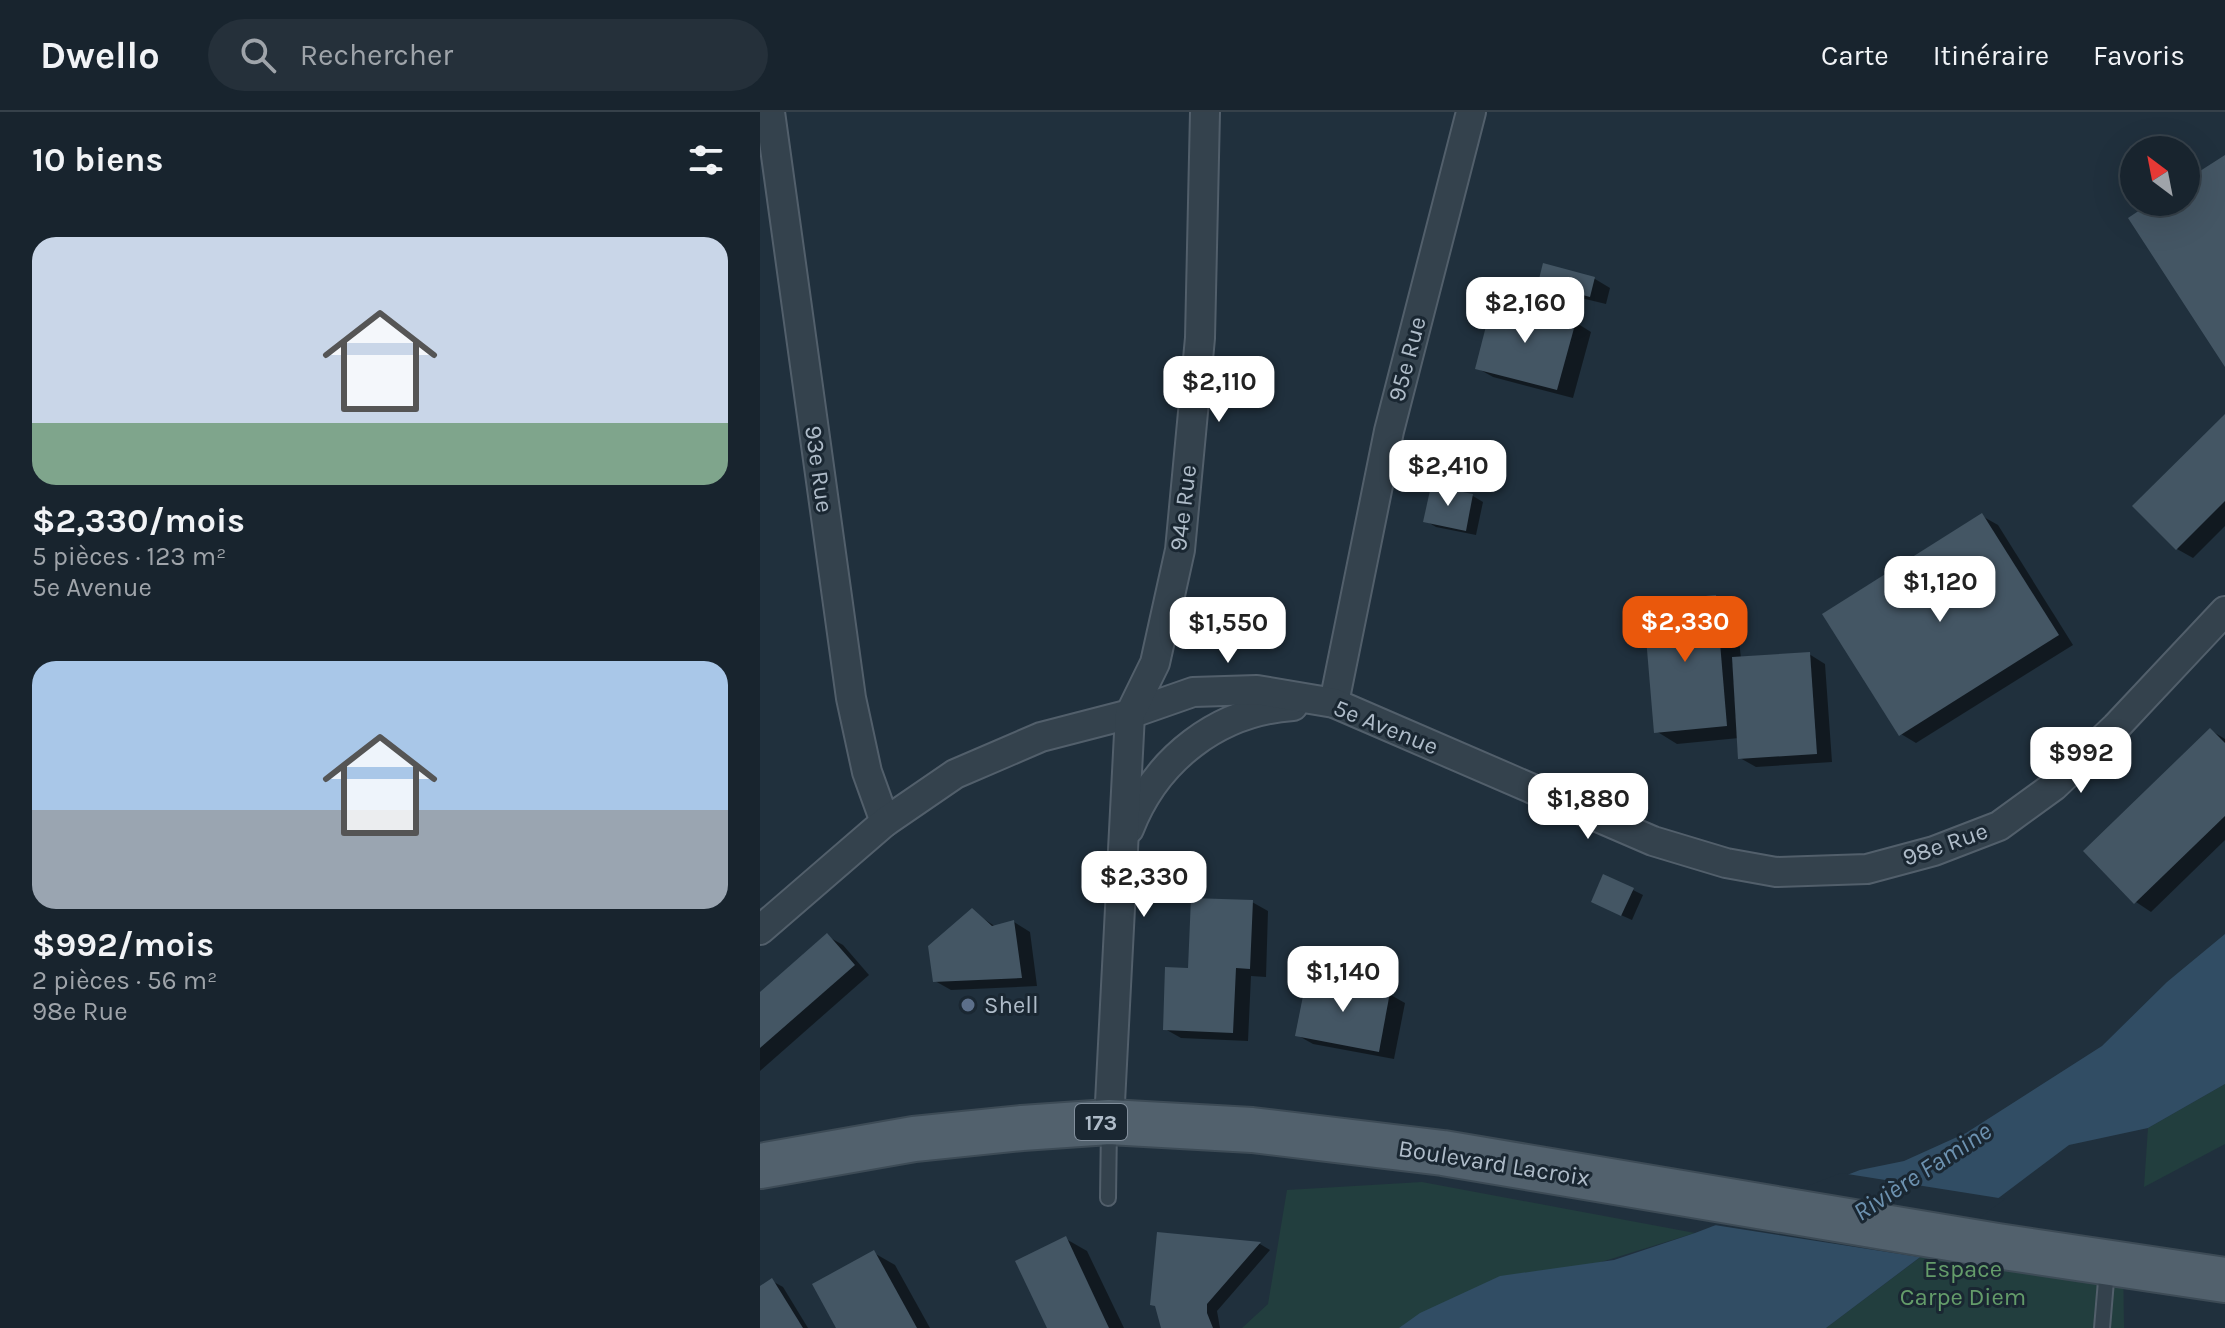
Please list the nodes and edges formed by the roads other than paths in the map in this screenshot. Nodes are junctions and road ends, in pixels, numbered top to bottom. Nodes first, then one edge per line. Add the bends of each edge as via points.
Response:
1 (770, 112) edge
2 (1205, 112) edge
3 (1471, 112) edge
4 (2225, 611) edge
5 (1334, 703) junction
6 (1130, 714) junction
7 (885, 822) junction
8 (1122, 848) junction
9 (1867, 869) joint
10 (760, 930) edge
11 (1109, 1122) junction
12 (760, 1166) edge
13 (1108, 1198) dead end
14 (2107, 1262) junction
15 (2225, 1280) edge
16 (2102, 1328) edge

1 - 7 street, 93e Rue via 851,698 867,772
2 - 6 street, 94e Rue via 1200,338 1180,550 1155,663
3 - 5 street, 95e Rue via 1389,431
4 - 9 street, 98e Rue via 2054,786 1999,826
5 - 6 street, 5e Avenue via 1257,690 1193,692
5 - 8 street, 94e Rue via 1268,707 1229,720 1198,739 1154,781 1136,809
5 - 9 street, 5e Avenue via 1653,841 1776,872
6 - 7 street, 5e Avenue via 1041,737 955,774
6 - 8 street, 94e Rue
7 - 10 street, 5e Avenue
8 - 11 street, 94e Rue
11 - 12 main road, Boulevard Lacroix / 173 via 914,1139
11 - 13 lane
11 - 14 main road, Boulevard Lacroix / 173 via 1252,1130 1443,1153
14 - 15 main road, Boulevard Lacroix / 173
14 - 16 lane

